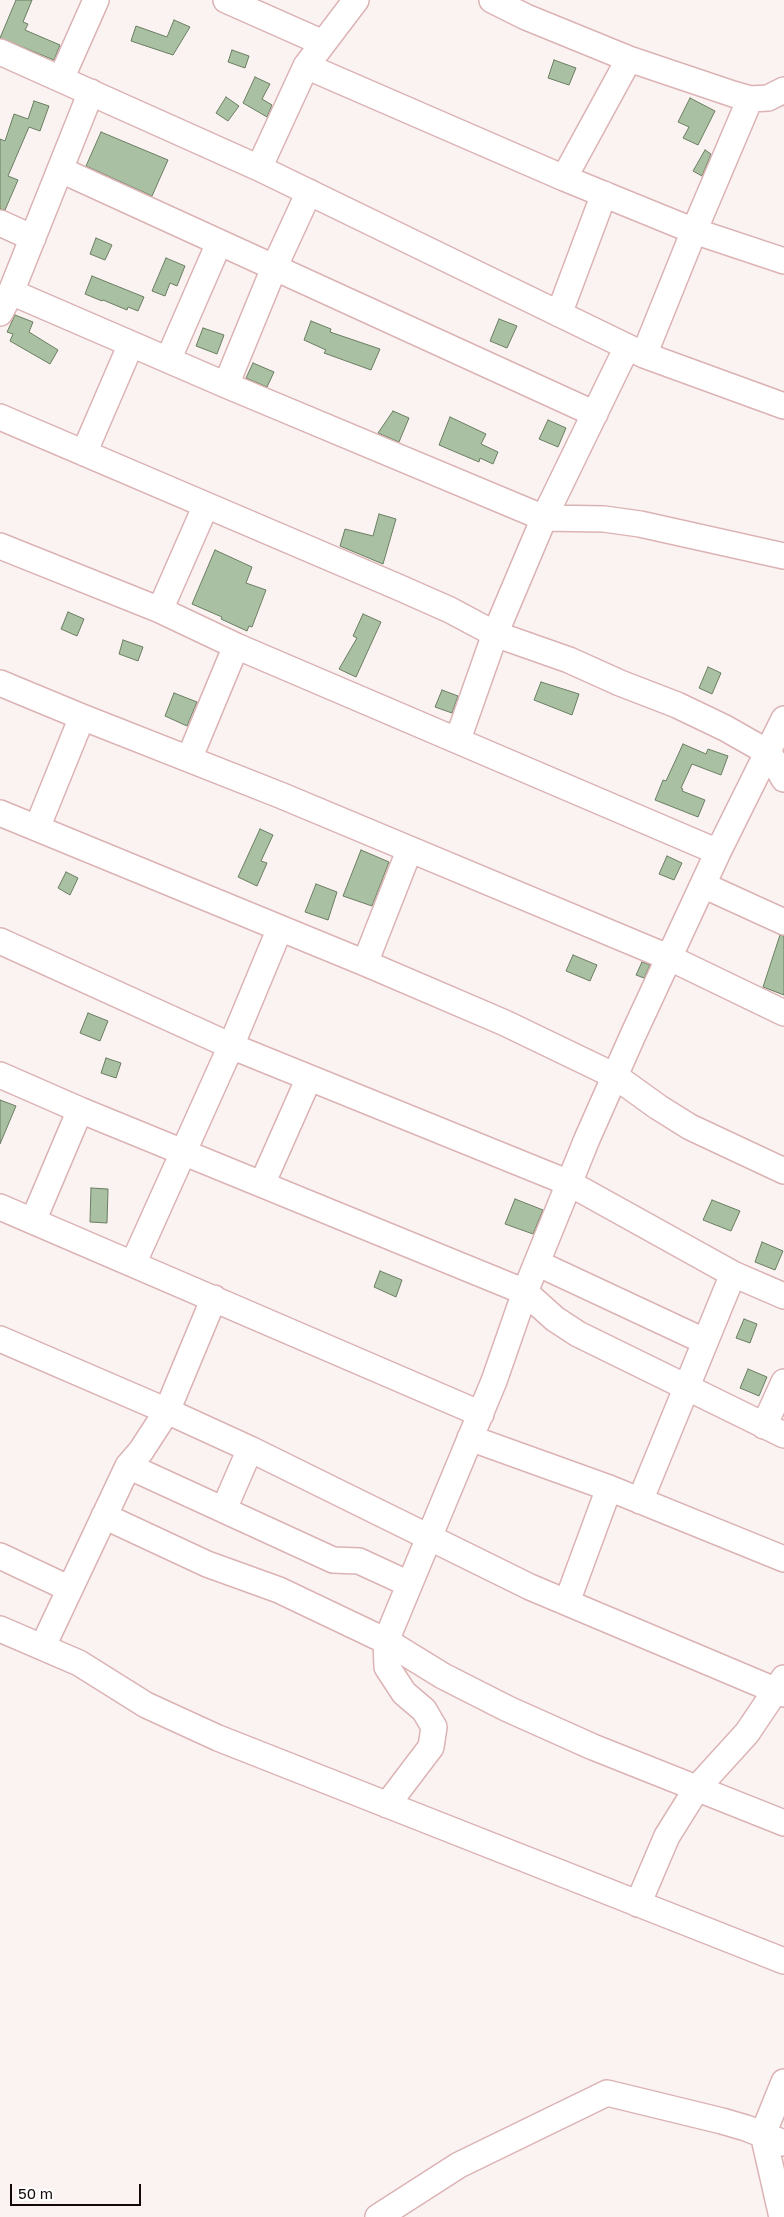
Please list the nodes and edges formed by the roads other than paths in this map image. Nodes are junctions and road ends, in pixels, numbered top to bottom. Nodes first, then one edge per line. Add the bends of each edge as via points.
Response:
1 (96, 0) edge
2 (226, 0) edge
3 (356, 0) edge
4 (492, 0) edge
5 (530, 8) edge
6 (323, 43) junction
7 (0, 52) edge
8 (629, 59) junction
9 (306, 66) junction
10 (61, 79) junction
11 (784, 90) edge
12 (92, 92) junction
13 (750, 100) junction
14 (259, 168) junction
15 (61, 170) junction
16 (564, 178) junction
17 (309, 192) junction
18 (604, 194) junction
19 (0, 223) edge
20 (694, 231) junction
21 (33, 238) junction
22 (219, 243) junction
23 (784, 261) edge
24 (274, 268) junction
25 (5, 302) edge
26 (559, 314) junction
27 (131, 344) junction
28 (635, 351) junction
29 (168, 360) junction
30 (226, 385) junction
31 (784, 406) edge
32 (595, 414) junction
33 (0, 417) edge
34 (84, 453) junction
35 (206, 505) junction
36 (544, 518) junction
37 (0, 546) edge
38 (784, 556) edge
39 (160, 610) junction
40 (495, 634) junction
41 (236, 646) junction
42 (0, 683) edge
43 (82, 717) junction
44 (784, 719) edge
45 (458, 739) junction
46 (769, 753) junction
47 (189, 759) junction
48 (784, 780) edge
49 (0, 813) edge
50 (37, 828) junction
51 (409, 851) junction
52 (718, 852) junction
53 (704, 886) junction
54 (784, 922) edge
55 (280, 928) junction
56 (0, 941) edge
57 (670, 958) junction
58 (365, 963) junction
59 (784, 1013) edge
60 (231, 1046) junction
61 (0, 1075) edge
62 (616, 1076) junction
63 (309, 1078) junction
64 (80, 1110) junction
65 (183, 1152) junction
66 (784, 1171) edge
67 (569, 1183) junction
68 (262, 1184) junction
69 (0, 1206) edge
70 (33, 1221) junction
71 (537, 1263) junction
72 (133, 1264) junction
73 (732, 1274) junction
74 (525, 1292) junction
75 (784, 1296) edge
76 (214, 1298) junction
77 (0, 1339) edge
78 (704, 1341) junction
79 (784, 1382) edge
80 (686, 1386) junction
81 (167, 1410) junction
82 (481, 1414) junction
83 (774, 1431) edge
84 (470, 1438) junction
85 (250, 1449) junction
86 (128, 1466) junction
87 (608, 1488) junction
88 (640, 1501) junction
89 (224, 1509) junction
90 (104, 1516) junction
91 (429, 1537) junction
92 (0, 1556) edge
93 (784, 1559) edge
94 (409, 1584) junction
95 (70, 1589) junction
96 (567, 1602) junction
97 (0, 1629) edge
98 (386, 1641) junction
99 (44, 1646) junction
100 (781, 1687) edge
101 (697, 1788) junction
102 (387, 1805) junction
103 (784, 1823) edge
104 (638, 1904) junction
105 (784, 1961) edge
106 (784, 2082) edge
107 (774, 2139) edge
108 (378, 2217) edge
109 (782, 2217) edge

1 - 10 street
2 - 6 street
3 - 6 street
4 - 5 street
5 - 8 street
6 - 9 street
7 - 10 street
8 - 13 street
8 - 16 street
9 - 14 street
9 - 16 street
10 - 12 street
11 - 13 street via 768,98
12 - 14 street
12 - 15 street
13 - 20 street
14 - 17 street
15 - 21 street
15 - 22 street
16 - 18 street
17 - 24 street
17 - 26 street
18 - 20 street
18 - 26 street
19 - 21 street
20 - 23 street
20 - 28 street
21 - 25 street
22 - 24 street
22 - 29 street
24 - 30 street
24 - 32 street
25 - 27 street
26 - 28 street
27 - 29 street
27 - 34 street
28 - 31 street
28 - 32 street
29 - 30 street
30 - 36 street
32 - 36 street
33 - 34 street
34 - 35 street
35 - 39 street
35 - 40 street via 450,610
36 - 38 street via 604,519 640,524
36 - 40 street
37 - 39 street
39 - 41 street
40 - 45 street
40 - 46 street via 677,705
41 - 45 street
41 - 47 street
42 - 43 street
43 - 47 street
43 - 50 street
44 - 46 street
45 - 52 street
46 - 48 street
46 - 52 street
47 - 51 street
49 - 50 street
50 - 55 street
51 - 57 street
51 - 58 street
52 - 53 street
53 - 54 street
53 - 57 street
55 - 58 street
55 - 60 street
56 - 60 street
57 - 59 street
57 - 62 street
58 - 62 street via 505,1023
60 - 63 street
60 - 65 street
61 - 64 street
62 - 66 street via 690,1127
62 - 67 street
63 - 67 street
63 - 68 street
64 - 65 street
64 - 70 street
65 - 68 street
65 - 72 street
67 - 71 street
67 - 73 street
68 - 74 street
69 - 70 street
70 - 72 street
71 - 74 street
71 - 78 street
72 - 76 street
73 - 75 street
73 - 78 street
74 - 80 street via 555,1319 578,1334
74 - 82 street
76 - 81 street
76 - 82 street
77 - 81 street
78 - 80 street
79 - 83 street
80 - 83 street
80 - 88 street
81 - 85 street
81 - 86 street
82 - 84 street
84 - 87 street
84 - 91 street
85 - 89 street
85 - 91 street
86 - 89 street
86 - 90 street
87 - 88 street
87 - 96 street
88 - 93 street
89 - 94 street via 332,1560 359,1561
90 - 95 street
90 - 98 street via 208,1564 279,1590
91 - 94 street
91 - 96 street
92 - 95 street
94 - 98 street
95 - 99 street
96 - 100 street
97 - 99 street
98 - 101 street via 443,1676 508,1709
98 - 102 street via 387,1667 404,1693 424,1710 434,1727 431,1746
99 - 102 street via 79,1663 146,1704 218,1738
100 - 101 street via 744,1738
101 - 103 street
101 - 104 street via 668,1836
102 - 104 street
104 - 105 street
106 - 107 street
107 - 108 street via 722,2121 607,2093 458,2166
107 - 109 street

